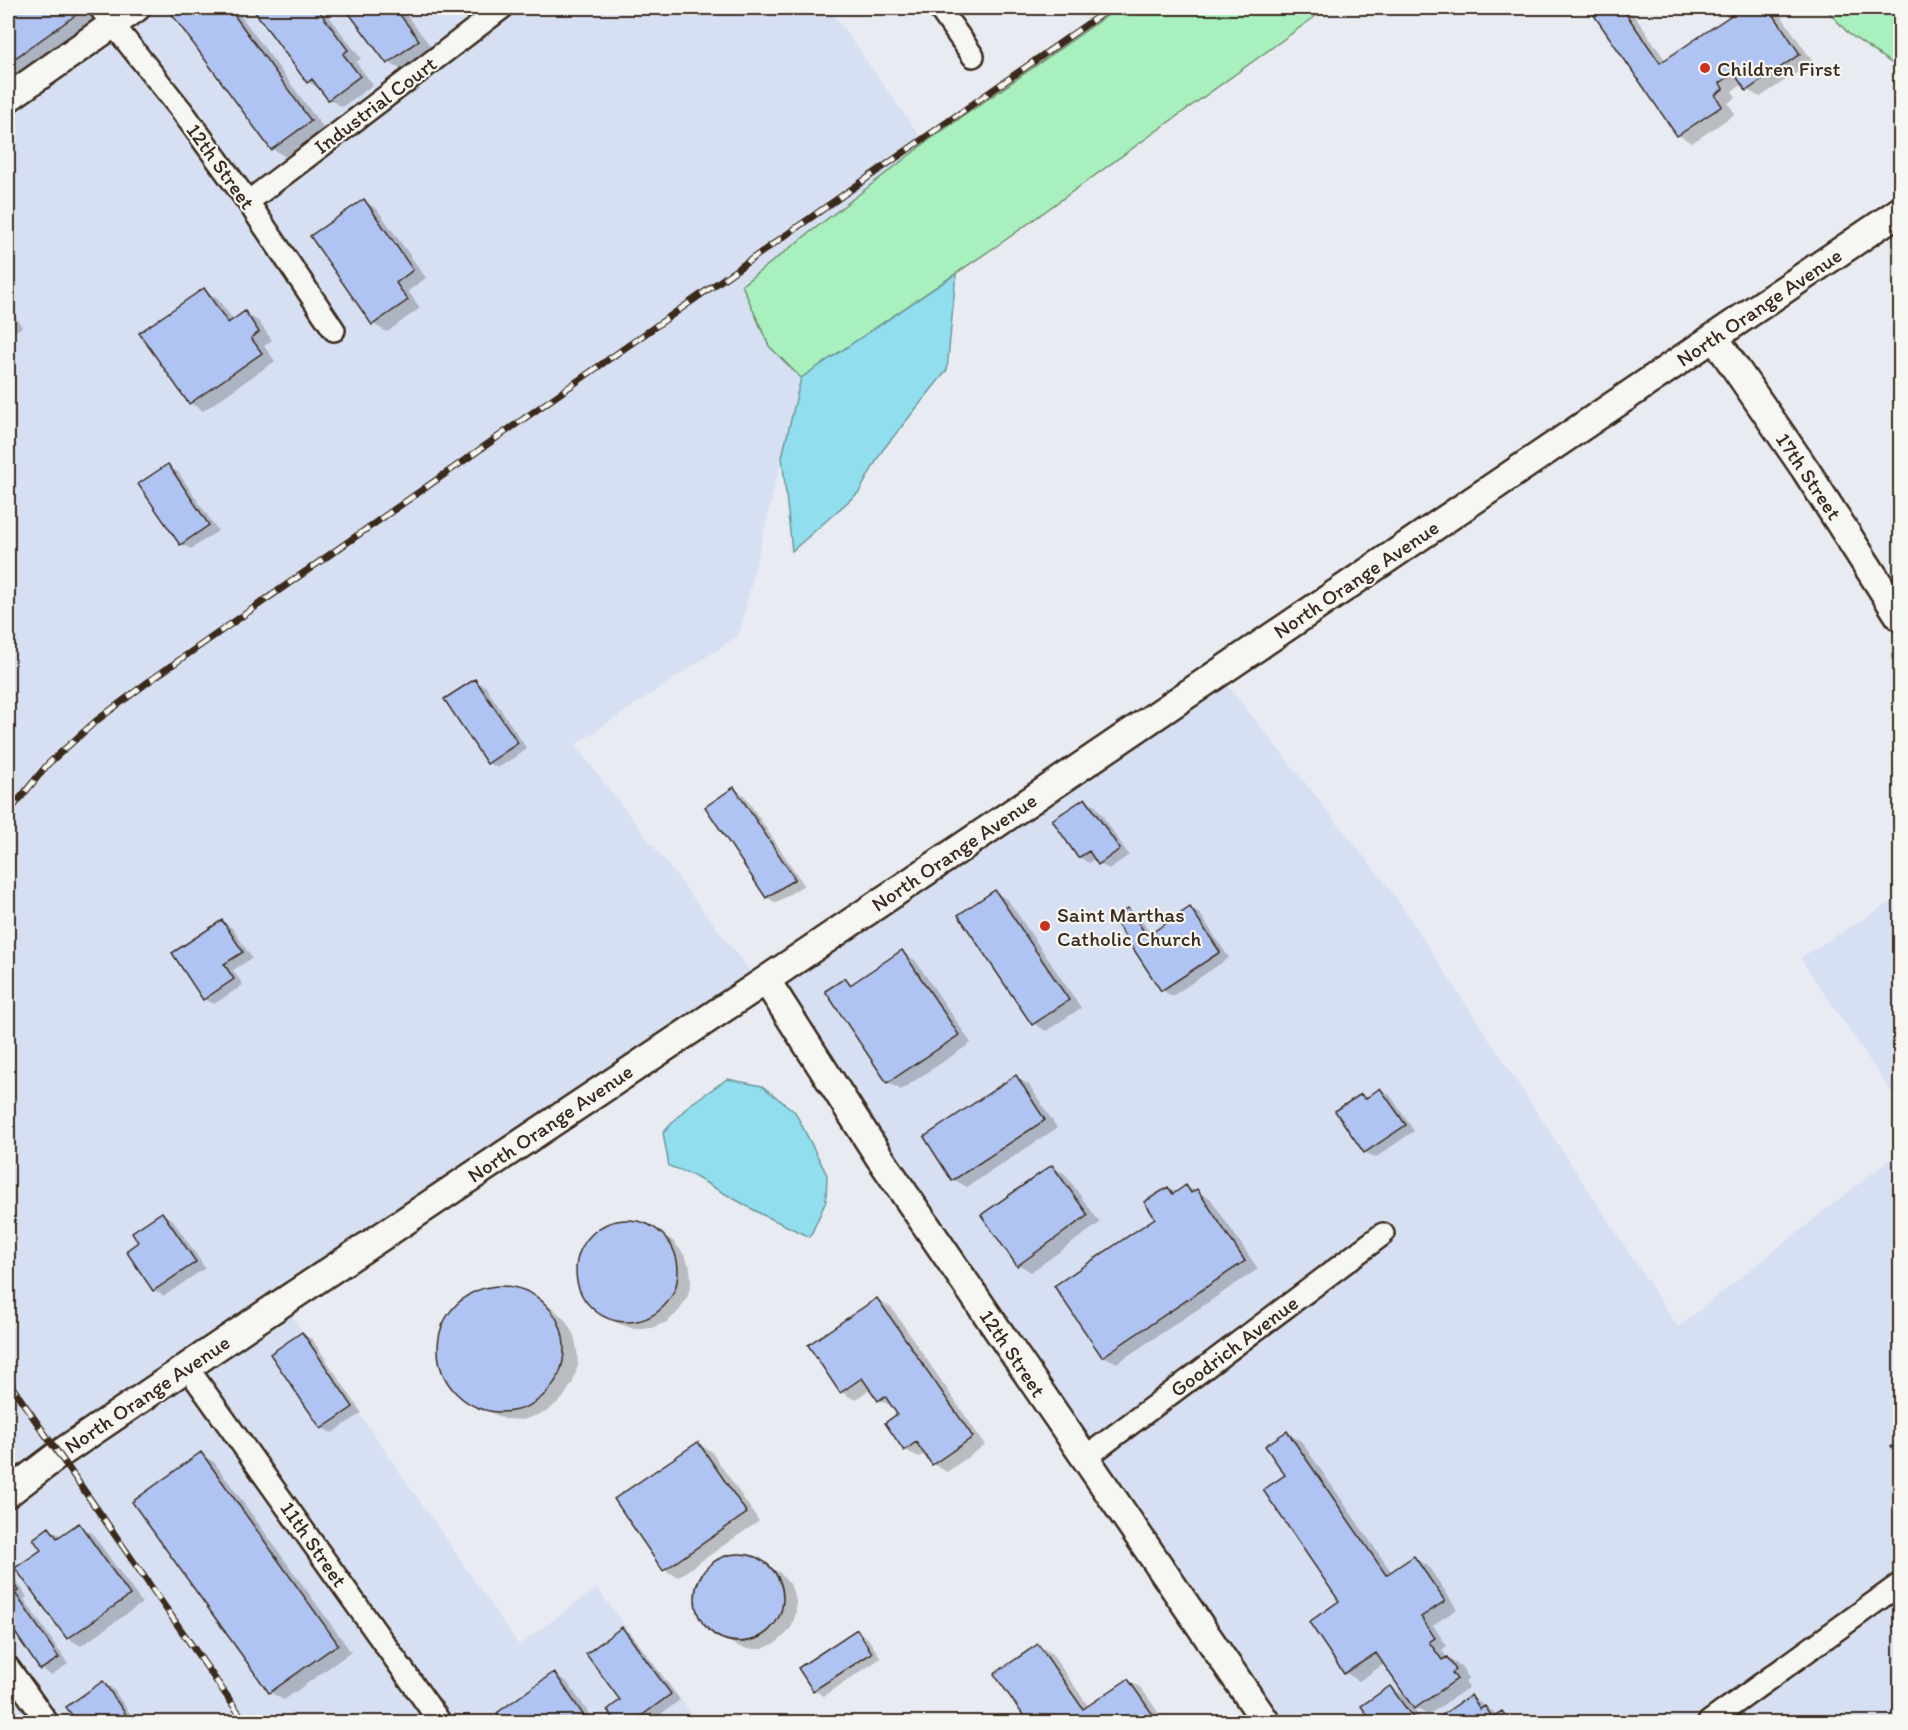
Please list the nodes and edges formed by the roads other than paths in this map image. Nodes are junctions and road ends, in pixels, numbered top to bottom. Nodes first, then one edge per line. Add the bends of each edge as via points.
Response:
1 (136, 8) edge
2 (502, 8) edge
3 (939, 8) edge
4 (107, 16) edge
5 (973, 56) dead end
6 (8, 98) edge
7 (248, 202) junction
8 (1900, 211) edge
9 (334, 330) dead end
10 (1714, 337) junction
11 (1900, 617) edge
12 (766, 980) junction
13 (1383, 1234) dead end
14 (188, 1367) junction
15 (1085, 1458) junction
16 (8, 1493) edge
17 (1900, 1584) edge
18 (8, 1667) edge
19 (47, 1722) edge
20 (440, 1722) edge
21 (1266, 1722) edge
22 (1708, 1722) edge

1 - 4 street
2 - 7 street, Industrial Court
3 - 5 street
4 - 6 street
4 - 7 street, 12th Street
7 - 9 street, 12th Street
8 - 10 street, North Orange Avenue
10 - 11 street, 17th Street
10 - 12 street, North Orange Avenue
12 - 14 street, North Orange Avenue
12 - 15 street, 12th Street via 880,1158
13 - 15 street, Goodrich Avenue
14 - 16 street, North Orange Avenue
14 - 20 street, 11th Street
15 - 21 street, 12th Street
17 - 22 street
18 - 19 street

